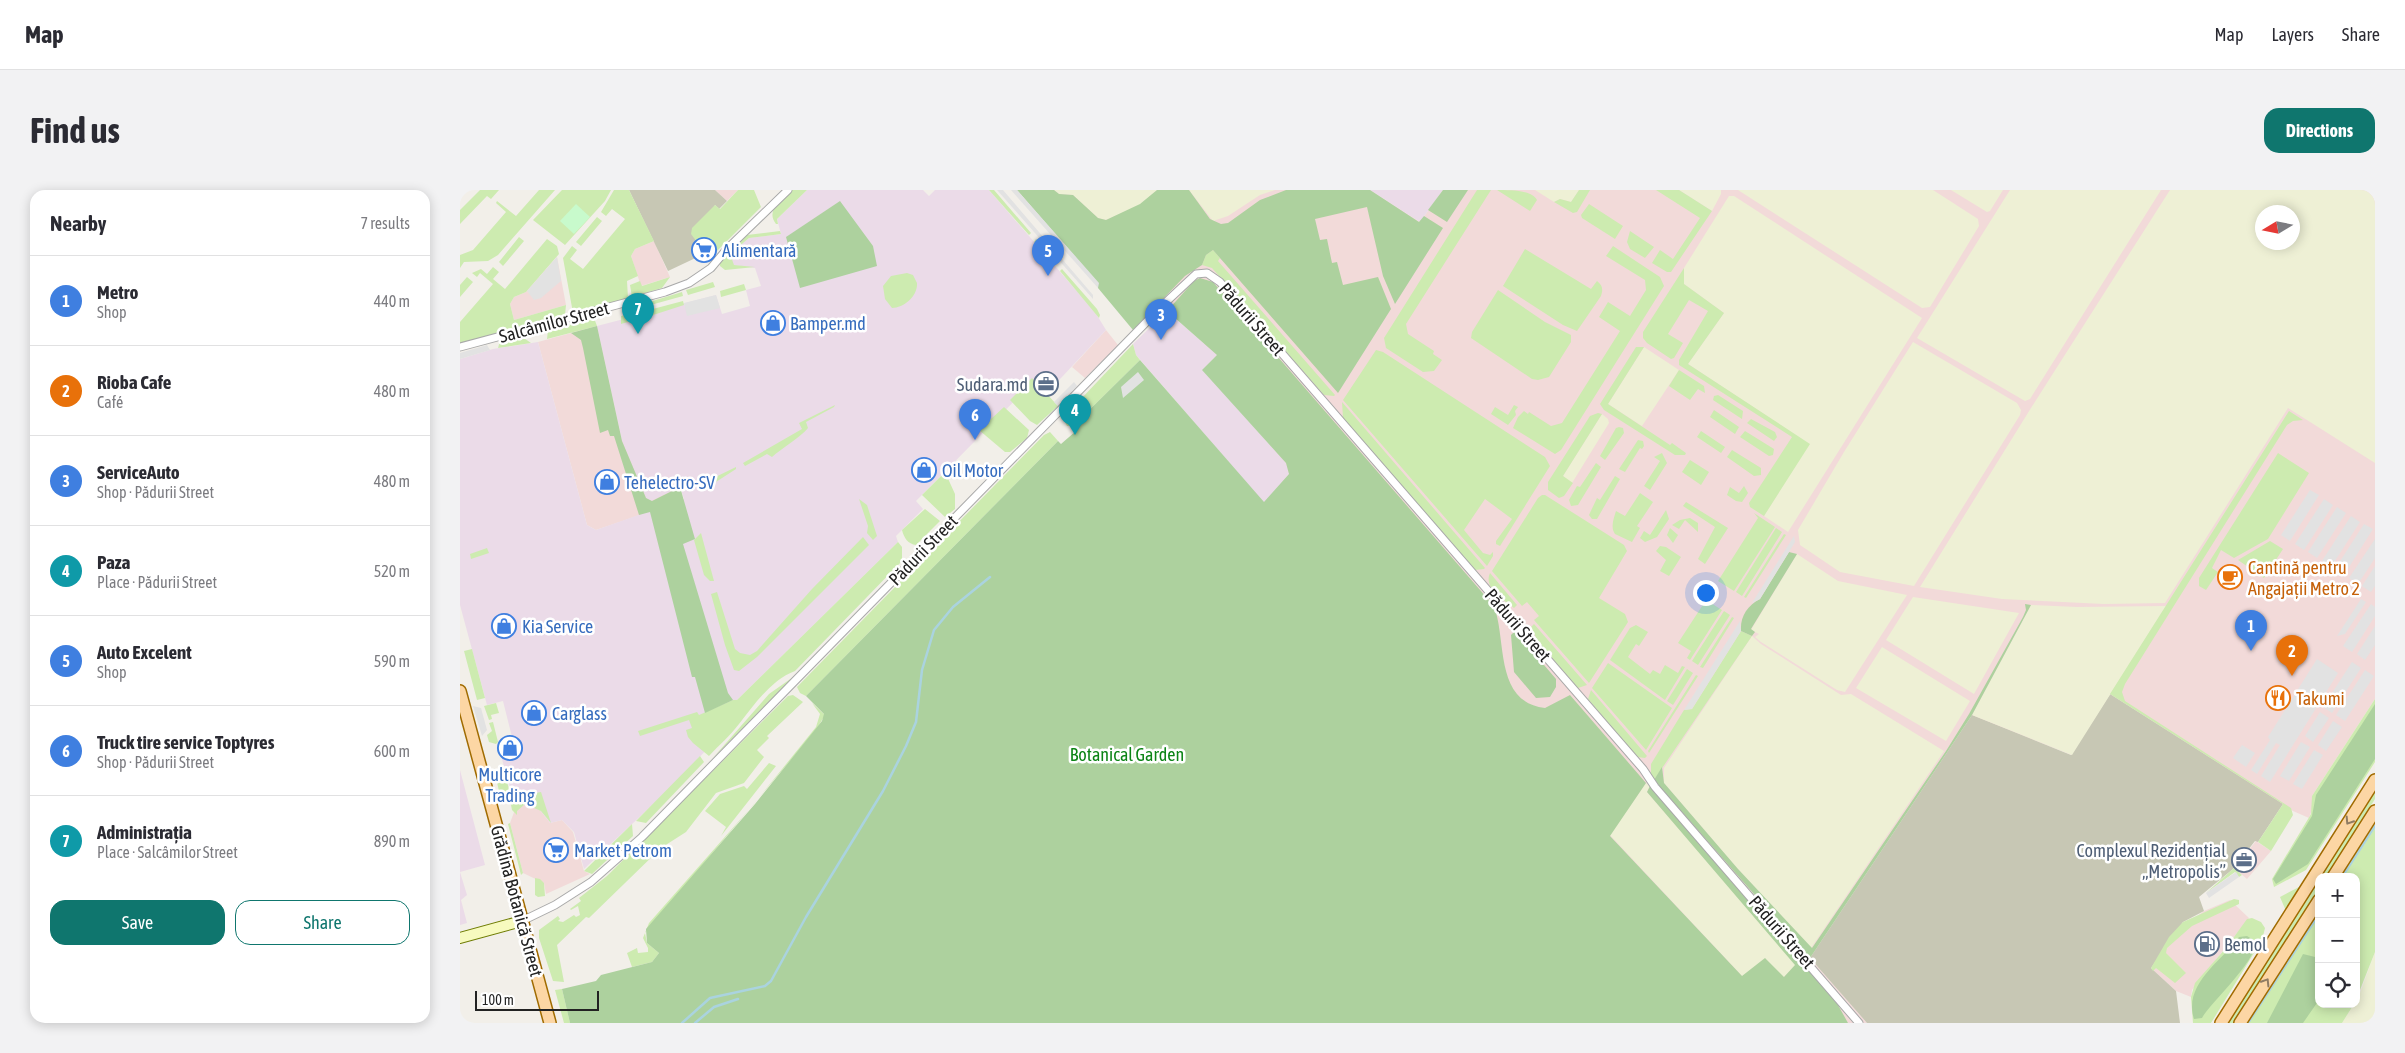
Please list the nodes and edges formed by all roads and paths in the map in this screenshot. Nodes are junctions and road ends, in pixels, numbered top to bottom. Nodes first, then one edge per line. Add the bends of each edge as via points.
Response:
1 (788, 190) edge
2 (460, 347) edge
3 (460, 691) edge
4 (2375, 780) edge
5 (2375, 811) edge
6 (2336, 873) edge
7 (2315, 906) edge
8 (522, 921) junction
9 (460, 938) edge
10 (550, 1023) edge
11 (1859, 1023) edge
12 (2221, 1023) edge
13 (2240, 1023) edge

1 - 2 street, Salcâmilor Street via 726,249 711,268 689,283
3 - 8 main road, Grădina Botanică Street
4 -> 12 main road
5 - 6 main road
13 -> 7 main road
8 - 9 main road, Pădurii Street
8 - 10 main road, Grădina Botanică Street
8 - 11 street, Pădurii Street via 555,905 604,873 1166,302 1196,274 1207,273 1220,282 1331,409

